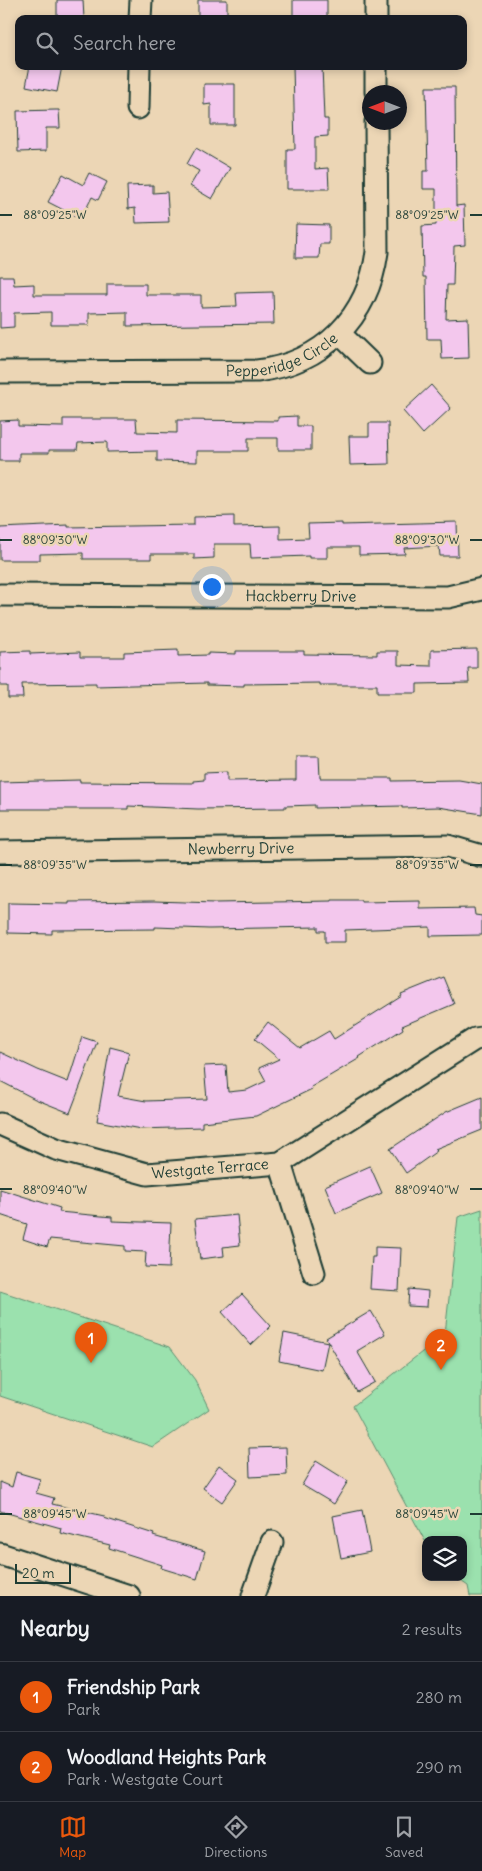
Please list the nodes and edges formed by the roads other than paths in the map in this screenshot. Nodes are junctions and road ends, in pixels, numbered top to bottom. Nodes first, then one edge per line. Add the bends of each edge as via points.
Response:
1 (141, 0) edge
2 (376, 0) edge
3 (140, 15) edge
4 (376, 15) edge
5 (139, 70) edge
6 (376, 70) edge
7 (376, 85) edge
8 (138, 108) dead end
9 (376, 130) edge
10 (339, 333) junction
11 (370, 363) dead end
12 (0, 372) edge
13 (482, 590) edge
14 (0, 595) edge
15 (0, 852) edge
16 (482, 856) edge
17 (482, 1038) edge
18 (0, 1124) edge
19 (280, 1163) junction
20 (314, 1274) dead end
21 (272, 1542) dead end
22 (0, 1554) edge
23 (129, 1596) edge
24 (252, 1596) edge

1 - 3 street
2 - 4 street
5 - 8 street
6 - 7 street
9 - 10 street, Pepperidge Circle via 375,267 360,305
10 - 11 street
10 - 12 street, Pepperidge Circle via 302,360 257,371
13 - 14 street, Hackberry Drive via 448,597
15 - 16 street, Newberry Drive via 448,846
17 - 19 street, Westgate Terrace via 475,1039
18 - 19 street, Westgate Terrace via 56,1149 147,1174
19 - 20 street
21 - 24 street
22 - 23 street

